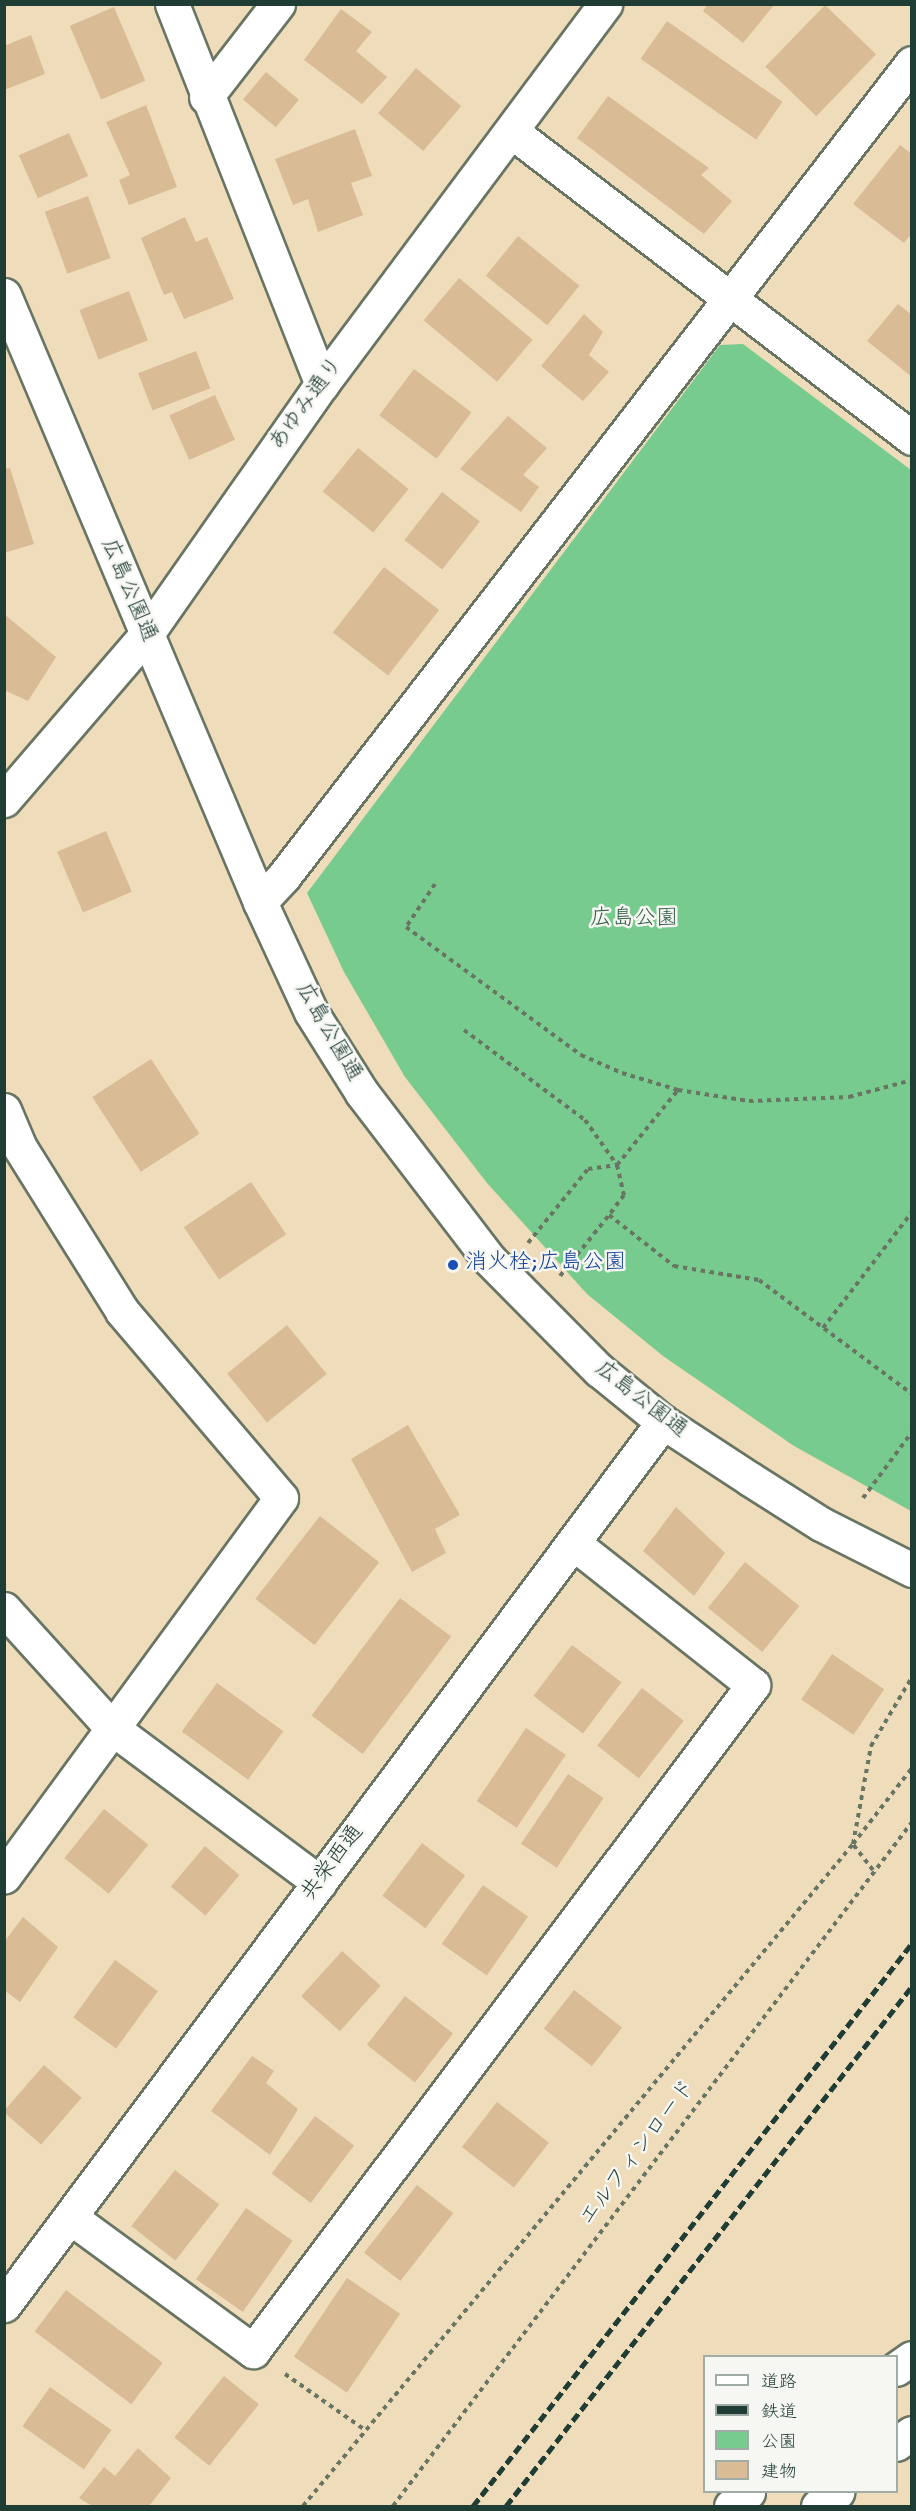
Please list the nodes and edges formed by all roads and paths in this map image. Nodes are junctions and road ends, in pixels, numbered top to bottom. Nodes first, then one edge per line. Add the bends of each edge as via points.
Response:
1 (171, 4) edge
2 (278, 4) edge
3 (605, 4) edge
4 (908, 74) edge
5 (206, 97) junction
6 (511, 131) junction
7 (4, 295) edge
8 (731, 300) junction
9 (322, 384) junction
10 (912, 438) edge
11 (146, 635) junction
12 (4, 800) edge
13 (435, 884) dead end
14 (260, 902) junction
15 (464, 1029) dead end
16 (912, 1080) edge
17 (678, 1090) junction
18 (4, 1110) edge
19 (12, 1149) edge
20 (617, 1165) junction
21 (912, 1212) edge
22 (609, 1215) junction
23 (527, 1244) dead end
24 (558, 1279) dead end
25 (823, 1328) junction
26 (912, 1394) edge
27 (663, 1422) junction
28 (912, 1432) edge
29 (862, 1498) dead end
30 (573, 1544) junction
31 (912, 1570) edge
32 (4, 1609) edge
33 (912, 1677) edge
34 (112, 1728) junction
35 (912, 1768) edge
36 (912, 1822) edge
37 (853, 1844) junction
38 (873, 1870) junction
39 (4, 1876) edge
40 (320, 1883) junction
41 (70, 2217) junction
42 (4, 2305) edge
43 (253, 2351) junction
44 (912, 2358) edge
45 (898, 2368) edge
46 (365, 2430) junction
47 (912, 2433) edge
48 (898, 2443) edge
49 (747, 2493) edge
50 (836, 2493) edge
51 (303, 2506) edge
52 (393, 2506) edge
53 (731, 2506) edge
54 (818, 2506) edge

1 - 5 street
2 - 5 street
3 - 6 street, あゆみ通り
4 - 8 street
5 - 9 street
6 - 8 street
6 - 9 street, あゆみ通り
7 - 11 street, 広島公園通
8 - 10 street
8 - 14 street
9 - 11 street, あゆみ通り
11 - 12 street, あゆみ通り
11 - 14 street, 広島公園通
13 - 17 path via 406,927 581,1055 622,1073
14 - 27 street, 広島公園通 via 311,1012 362,1093 481,1249 598,1370
15 - 20 path via 585,1120
16 - 17 path via 849,1097 796,1101 749,1101
17 - 20 path
18 - 19 street
19 - 34 street via 122,1311 280,1498
20 - 22 path via 624,1195
20 - 23 path via 588,1168
21 - 25 path
22 - 24 path
22 - 25 path via 674,1266 759,1280
25 - 26 path
27 - 30 street, 共栄西通
27 - 31 street, 広島公園通 via 821,1524
28 - 29 path
30 - 40 street, 共栄西通
30 - 43 street via 753,1685
32 - 34 street
33 - 37 path via 871,1746
34 - 39 street
34 - 40 street
35 - 37 path
36 - 38 path, エルフィンロード
37 - 38 path
37 - 46 path
38 - 52 path, エルフィンロード
40 - 41 street, 共栄西通
41 - 42 street, 共栄西通
41 - 43 street
43 - 46 path
44 - 45 street
46 - 51 path
47 - 48 street
49 - 53 street
50 - 54 street

